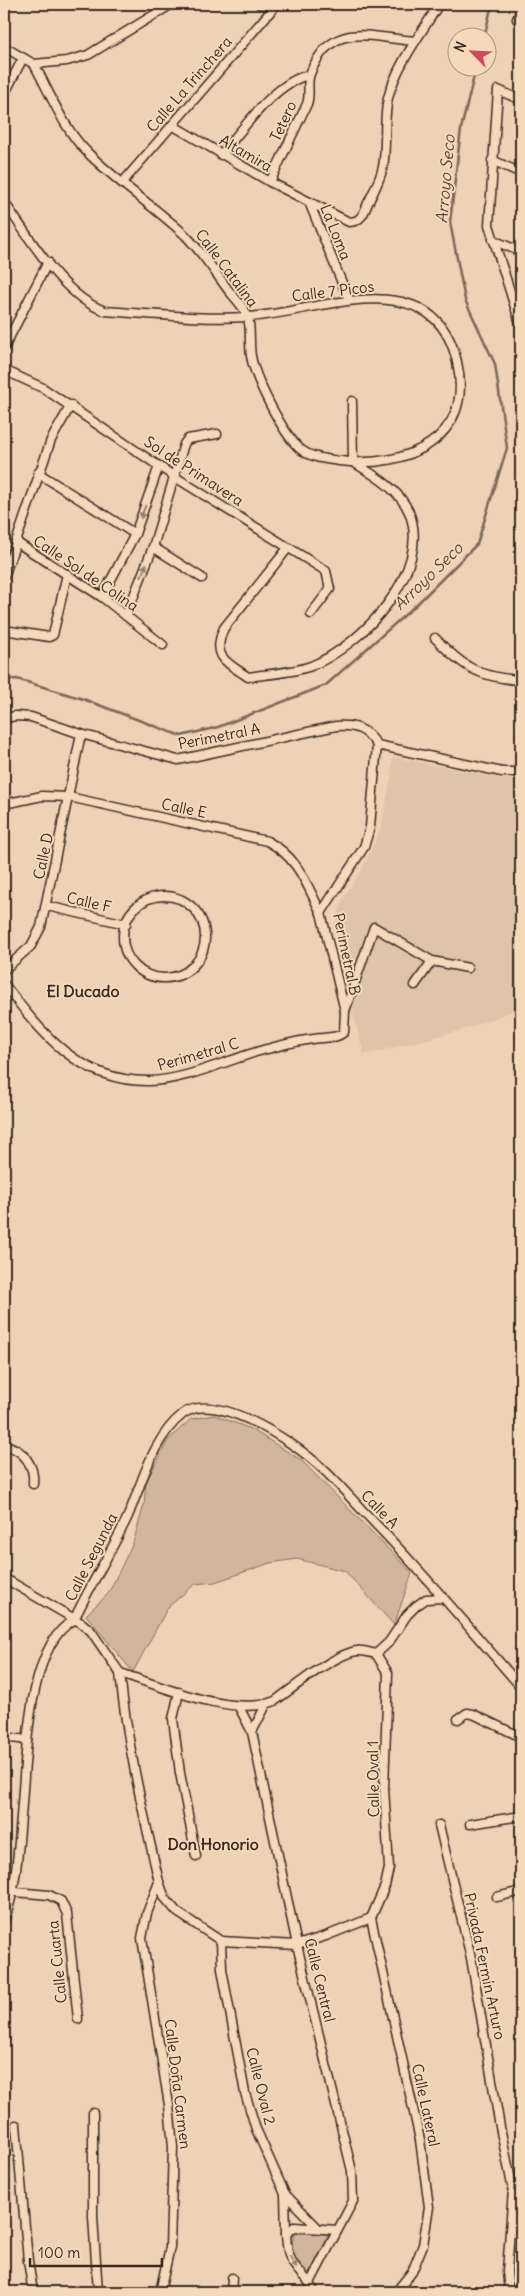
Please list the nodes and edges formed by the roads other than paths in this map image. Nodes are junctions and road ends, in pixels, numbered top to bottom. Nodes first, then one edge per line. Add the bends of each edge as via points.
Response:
1 (172, 4) edge
2 (259, 4) edge
3 (439, 4) edge
4 (276, 5) edge
5 (521, 10) edge
6 (519, 21) edge
7 (415, 41) junction
8 (4, 47) edge
9 (22, 58) junction
10 (34, 64) junction
11 (309, 75) junction
12 (4, 95) edge
13 (521, 100) edge
14 (172, 125) junction
15 (220, 155) junction
16 (492, 160) junction
17 (521, 173) edge
18 (270, 182) junction
19 (122, 183) junction
20 (4, 202) edge
21 (309, 202) junction
22 (492, 240) junction
23 (521, 252) edge
24 (48, 262) junction
25 (349, 300) junction
26 (248, 317) junction
27 (521, 324) edge
28 (4, 348) edge
29 (4, 370) edge
30 (352, 401) dead end
31 (70, 405) junction
32 (217, 434) dead end
33 (354, 462) junction
34 (159, 466) junction
35 (38, 473) junction
36 (175, 476) junction
37 (134, 534) junction
38 (16, 542) junction
39 (153, 548) junction
40 (288, 548) junction
41 (67, 574) junction
42 (4, 578) edge
43 (202, 578) dead end
44 (102, 597) junction
45 (311, 614) dead end
46 (126, 616) junction
47 (4, 630) edge
48 (434, 638) dead end
49 (163, 645) dead end
50 (521, 680) edge
51 (4, 718) edge
52 (81, 734) junction
53 (376, 744) junction
54 (521, 772) edge
55 (69, 797) junction
56 (4, 804) edge
57 (47, 906) junction
58 (321, 913) junction
59 (126, 924) junction
60 (432, 961) junction
61 (468, 968) dead end
62 (4, 970) edge
63 (4, 984) edge
64 (415, 985) dead end
65 (345, 1011) junction
66 (344, 1032) joint
67 (183, 1414) joint
68 (4, 1445) edge
69 (33, 1484) dead end
70 (4, 1578) edge
71 (443, 1598) junction
72 (74, 1620) junction
73 (376, 1654) junction
74 (120, 1673) junction
75 (521, 1687) edge
76 (179, 1692) junction
77 (266, 1705) junction
78 (239, 1707) junction
79 (458, 1719) dead end
80 (252, 1732) junction
81 (4, 1737) edge
82 (521, 1737) edge
83 (27, 1740) junction
84 (521, 1816) edge
85 (470, 1824) dead end
86 (440, 1825) dead end
87 (196, 1856) dead end
88 (159, 1882) junction
89 (4, 1891) edge
90 (14, 1891) junction
91 (521, 1891) edge
92 (496, 1897) dead end
93 (371, 1918) junction
94 (4, 1920) edge
95 (221, 1941) junction
96 (297, 1945) junction
97 (78, 2019) dead end
98 (93, 2113) dead end
99 (16, 2125) dead end
100 (285, 2194) junction
101 (317, 2227) junction
102 (338, 2230) junction
103 (286, 2234) junction
104 (232, 2278) dead end
105 (310, 2283) junction
106 (33, 2292) edge
107 (98, 2292) edge
108 (160, 2292) edge
109 (231, 2292) edge
110 (314, 2292) edge
111 (396, 2292) edge
112 (509, 2292) edge

1 - 10 street via 88,55
2 - 4 street
3 - 7 street
4 - 14 street, Calle La Trinchera
5 - 6 street
7 - 11 street, Tetero via 343,36 325,46
7 - 21 street, Altamira via 388,98 383,165 362,218 349,222
8 - 9 street
9 - 10 street
9 - 12 street
10 - 19 street, Calle Catalina via 86,151
11 - 15 street via 292,81 276,94
11 - 18 street, Tetero via 309,99
13 - 16 street via 498,90
14 - 15 street, Altamira
14 - 19 street, Calle La Trinchera
15 - 18 street, Altamira
16 - 17 street
16 - 22 street via 489,210
18 - 21 street, Altamira
19 - 26 street, Calle Catalina via 193,243
20 - 24 street, Calle 7 Picos
21 - 25 street, La Loma
22 - 23 street
22 - 27 street
24 - 26 street, Calle 7 Picos via 77,297 105,311
24 - 28 street
25 - 26 street, Calle 7 Picos
25 - 33 street, Calle 7 Picos via 392,300 429,314 450,339 461,378 460,398 445,433 406,456
26 - 33 street, Calle Catalina via 248,339 254,367 267,398 293,441 309,455
29 - 31 street, Sol de Primavera
30 - 33 street
31 - 34 street, Sol de Primavera
31 - 35 street
32 - 36 street via 186,441
33 - 40 street via 397,494 409,512 414,539 397,591 380,614 346,647 310,666 248,677 223,660 218,640
34 - 36 street, Sol de Primavera
34 -> 37 street
35 - 37 street
35 - 38 street
36 - 39 street
36 - 40 street, Sol de Primavera
37 - 44 street
38 - 41 street, Calle Sol de Colina
38 - 42 street
39 - 43 street
46 -> 39 street
40 - 45 street, Sol de Primavera via 326,571 330,589
41 - 44 street, Calle Sol de Colina
41 - 47 street via 53,635 49,638
44 - 46 street, Calle Sol de Colina
46 - 49 street, Calle Sol de Colina
48 - 50 street via 458,662 498,679
51 - 52 street, Perimetral A via 31,717
52 - 53 street, Perimetral A via 178,760 336,726 362,728
52 - 55 street, Calle D
53 - 54 street via 502,772
53 - 58 street, Perimetral B via 370,827 364,847
55 - 56 street, Calle E via 42,796
55 - 57 street, Calle D
55 - 58 street, Calle E via 266,840 290,856
57 - 59 street, Calle F
57 - 62 street, Calle D via 31,946
58 - 65 street, Perimetral B
59 - 59 street, Calle F via 140,904 157,898 175,898 186,902 198,916 205,932 204,945 197,961 183,973 172,978 154,976 138,968 130,959 123,936
60 - 61 street
60 - 64 street
60 - 65 street via 374,928
63 - 66 street, Perimetral C via 47,1037 70,1057 96,1071 120,1078 150,1081 194,1072 251,1053 308,1038 339,1037
65 - 66 street, Perimetral B
67 - 71 street, Calle A via 199,1409 222,1411 256,1422 282,1437 315,1462
67 - 72 street, Calle Segunda via 160,1442 128,1516
68 - 69 street via 24,1455 31,1465
70 - 72 street
71 - 73 street via 426,1599 416,1606
71 - 75 street, Calle A
72 - 74 street via 91,1631
72 - 83 street, Calle Segunda via 54,1636 40,1664
73 - 77 street via 353,1651
73 - 93 street, Calle Oval 1 via 388,1673 384,1788 389,1868
74 - 76 street
74 - 88 street via 131,1759
76 - 78 street
76 - 87 street via 173,1719
77 - 78 street
77 - 80 street
78 - 80 street, Calle Central
79 - 82 street via 467,1713 473,1714
80 - 96 street, Calle Central
81 - 83 street
83 - 90 street, Calle Segunda
84 - 85 street
86 - 112 street, Privada Fermín Arturo via 471,1958 513,2190 507,2271
88 - 95 street via 165,1898 177,1912
88 - 108 street, Calle Doña Carmen via 142,1938 173,2146 170,2246
89 - 90 street, Calle Cuarta
90 - 94 street, Calle Segunda
90 - 97 street, Calle Cuarta via 49,1895 60,1902 67,1914
91 - 92 street
93 - 96 street
93 - 111 street, Calle Lateral via 420,2140 429,2207 423,2245 412,2272
95 - 96 street
95 - 100 street, Calle Oval 2 via 222,1969 245,2093 256,2129
96 - 102 street, Calle Central via 352,2171 353,2200
98 - 107 street via 93,2217
99 - 106 street
100 - 101 street
100 - 103 street, Calle Oval 2
101 - 102 street
101 - 103 street via 294,2227
102 - 105 street
103 -> 105 street, Calle Oval 2 via 292,2266
104 - 109 street
105 - 110 street

